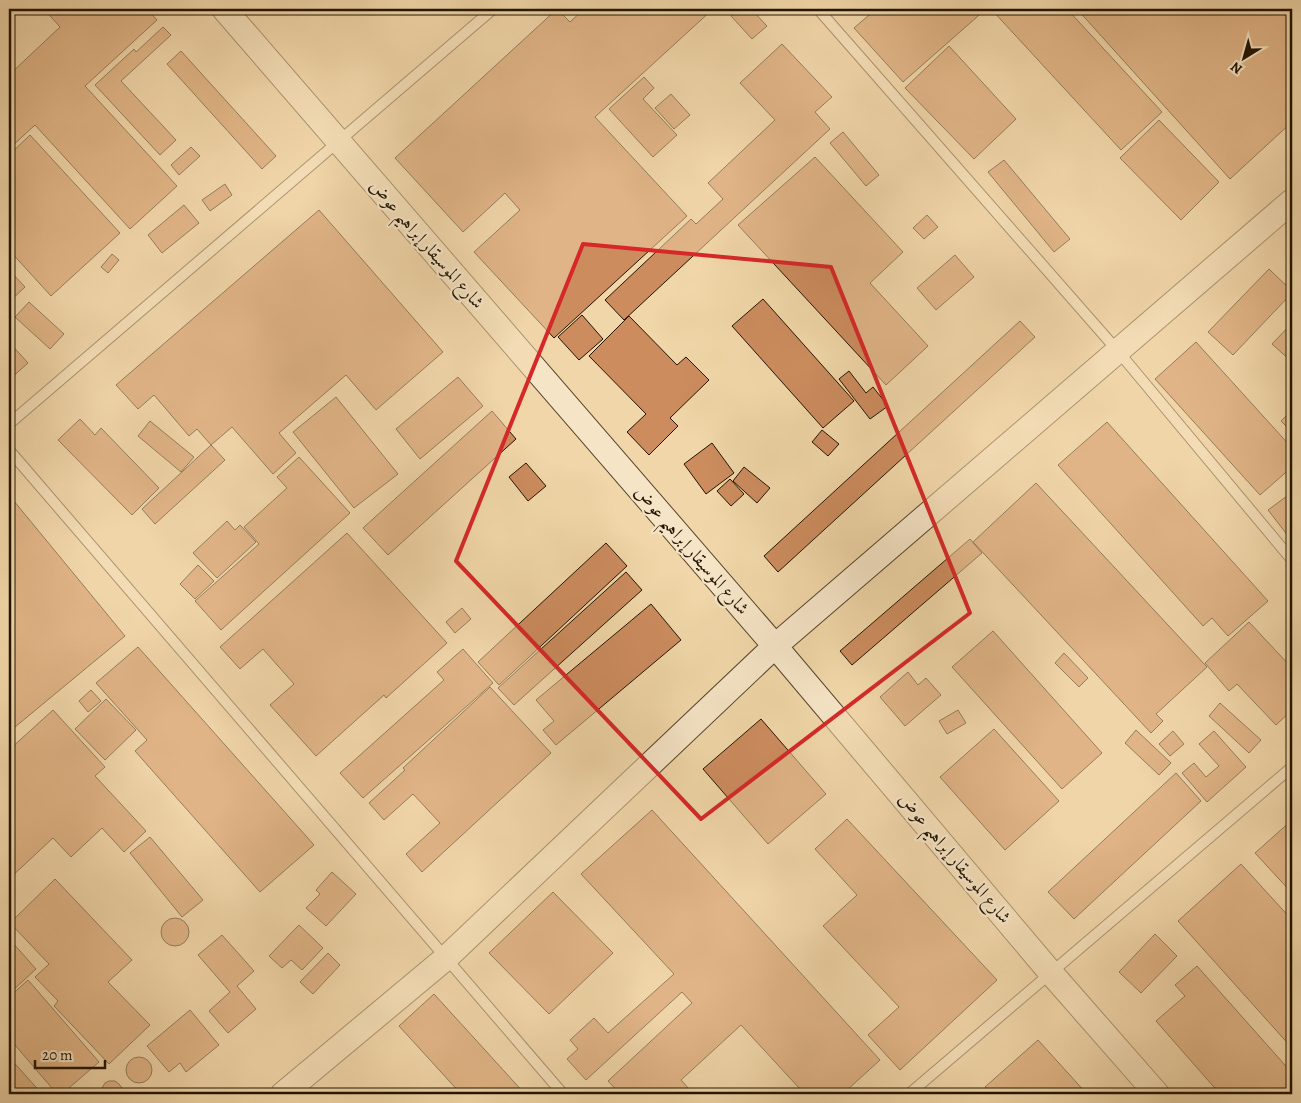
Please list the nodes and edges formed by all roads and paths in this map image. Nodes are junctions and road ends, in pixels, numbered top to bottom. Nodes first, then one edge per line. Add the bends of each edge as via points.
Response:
1 (224, 9) edge
2 (493, 9) edge
3 (818, 9) edge
4 (338, 141) junction
5 (1292, 201) edge
6 (1118, 350) junction
7 (9, 424) edge
8 (9, 450) edge
9 (1292, 560) edge
10 (775, 646) junction
11 (1292, 767) edge
12 (446, 958) junction
13 (1051, 973) junction
14 (283, 1094) edge
15 (563, 1094) edge
16 (909, 1094) edge
17 (1157, 1094) edge

1 - 4 street, شارع الموسيقار إبراهيم عوض
2 - 4 lane
3 - 6 lane
4 - 7 lane
4 - 10 street, شارع الموسيقار إبراهيم عوض
5 - 6 street
6 - 9 lane
6 - 10 street
8 - 12 lane
10 - 12 street
10 - 13 street, شارع الموسيقار إبراهيم عوض
11 - 13 lane
12 - 14 street
12 - 15 lane
13 - 16 lane
13 - 17 street, شارع الموسيقار إبراهيم عوض

